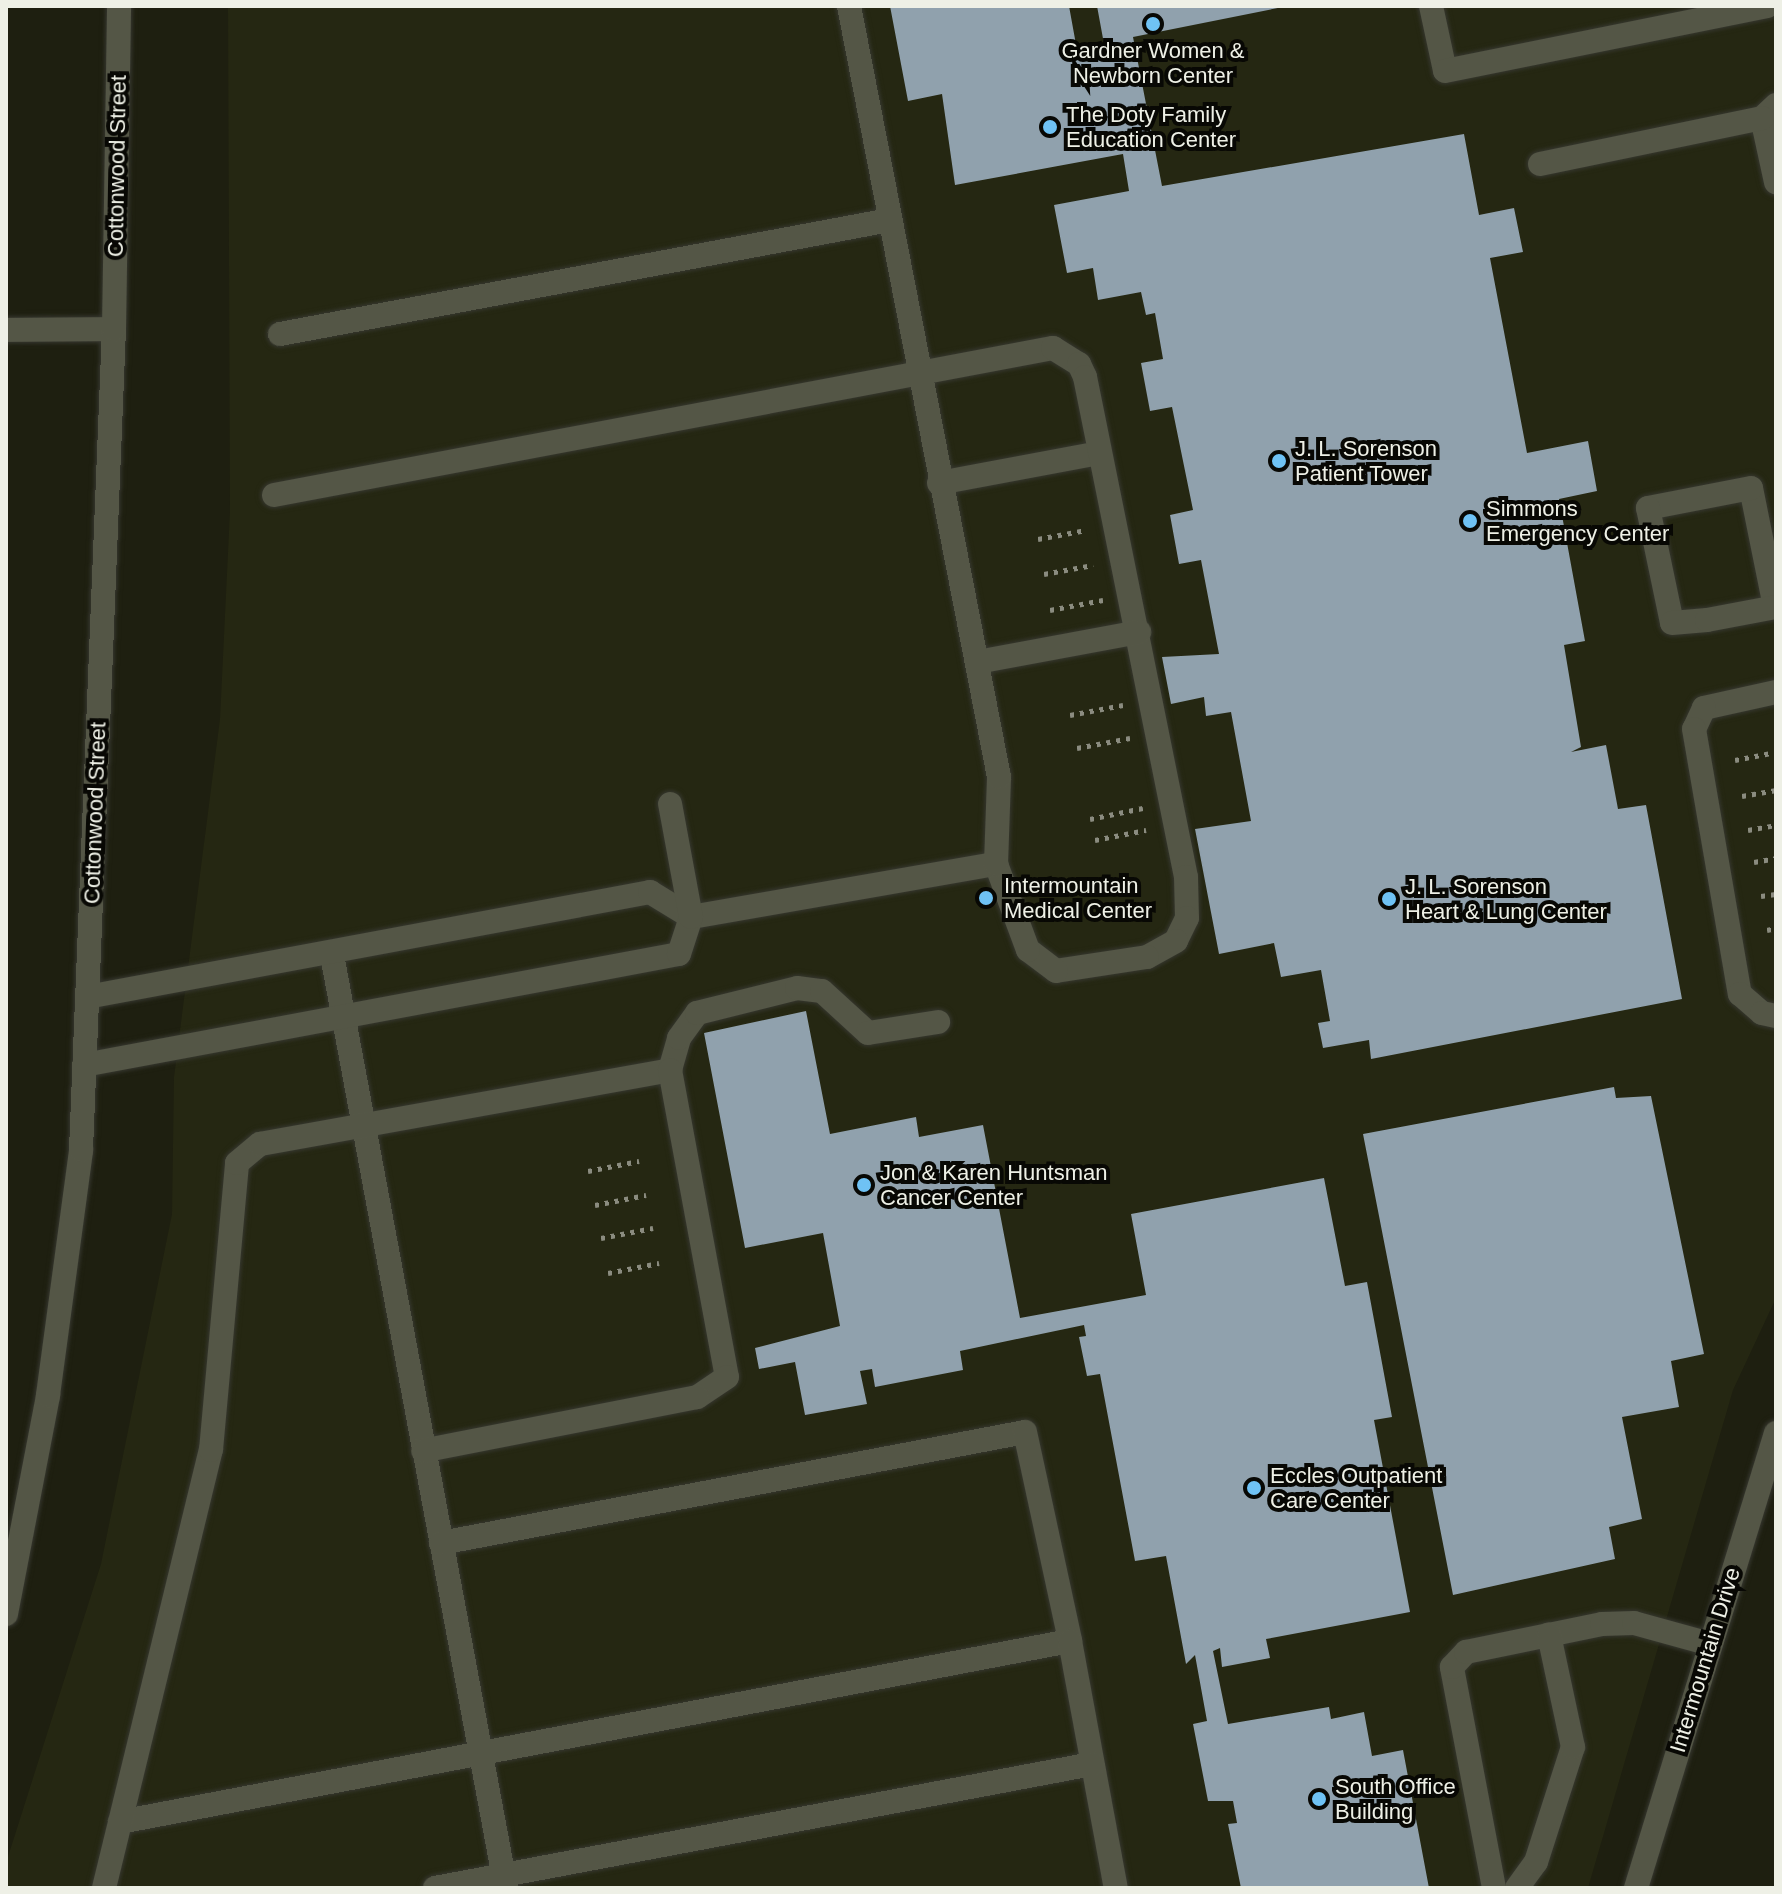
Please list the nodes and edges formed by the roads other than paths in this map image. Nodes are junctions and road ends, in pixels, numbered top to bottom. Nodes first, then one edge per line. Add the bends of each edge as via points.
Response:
1 (119, 6) edge
2 (849, 6) edge
3 (1431, 6) edge
4 (1768, 6) edge
5 (1769, 111) edge
6 (1540, 164) dead end
7 (1776, 182) edge
8 (890, 220) junction
9 (114, 329) junction
10 (6, 330) edge
11 (280, 334) dead end
12 (919, 377) junction
13 (1099, 453) junction
14 (939, 483) junction
15 (274, 495) dead end
16 (1776, 607) edge
17 (1139, 632) junction
18 (977, 662) junction
19 (1776, 692) edge
20 (670, 804) dead end
21 (996, 864) junction
22 (691, 917) junction
23 (332, 955) junction
24 (87, 997) junction
25 (1776, 1016) edge
26 (344, 1019) junction
27 (938, 1022) dead end
28 (84, 1065) junction
29 (670, 1070) junction
30 (364, 1127) junction
31 (1776, 1433) edge
32 (423, 1451) junction
33 (441, 1543) junction
34 (6, 1614) edge
35 (1549, 1635) junction
36 (1070, 1641) junction
37 (1710, 1644) junction
38 (481, 1749) junction
39 (1092, 1764) junction
40 (120, 1822) junction
41 (505, 1881) edge
42 (104, 1888) edge
43 (435, 1888) edge
44 (1116, 1888) edge
45 (1494, 1888) edge
46 (1517, 1888) edge
47 (1636, 1888) edge

1 - 9 street, Cottonwood Street
2 - 8 street
3 - 4 street via 1445,71
5 - 6 street
5 - 7 street
8 - 11 street
8 - 12 street
9 - 10 street
9 - 24 street, Cottonwood Street
12 - 13 street via 1053,348 1079,364
12 - 14 street
12 - 15 street
13 - 14 street
13 - 17 street
14 - 18 street
16 - 16 street via 1672,623 1648,508 1751,488
17 - 18 street
17 - 21 street via 1186,877 1187,918 1176,941 1136,960 1056,971 1028,950
18 - 21 street via 999,777
19 - 25 street via 1704,708 1694,729 1740,994 1762,1013
20 - 22 street
21 - 22 street
22 - 23 street via 650,892
22 - 26 street via 679,954
23 - 24 street
23 - 26 street
24 - 28 street, Cottonwood Street
26 - 28 street
26 - 30 street
27 - 29 street via 868,1033 822,991 797,988 697,1013 679,1038
28 - 34 street, Cottonwood Street via 81,1150 48,1395
29 - 30 street
29 - 32 street via 727,1377 697,1397
30 - 32 street
30 - 40 street via 260,1144 237,1163 211,1450
31 - 37 street, Intermountain Drive
32 - 33 street
33 - 36 street via 1025,1432
33 - 38 street
35 - 37 street via 1634,1623
35 - 45 street via 1466,1652 1452,1667
35 - 46 street via 1573,1747 1536,1862
36 - 38 street
36 - 39 street
37 - 47 street, Intermountain Drive
38 - 40 street
38 - 41 street
39 - 41 street
39 - 44 street
40 - 42 street
41 - 43 street

